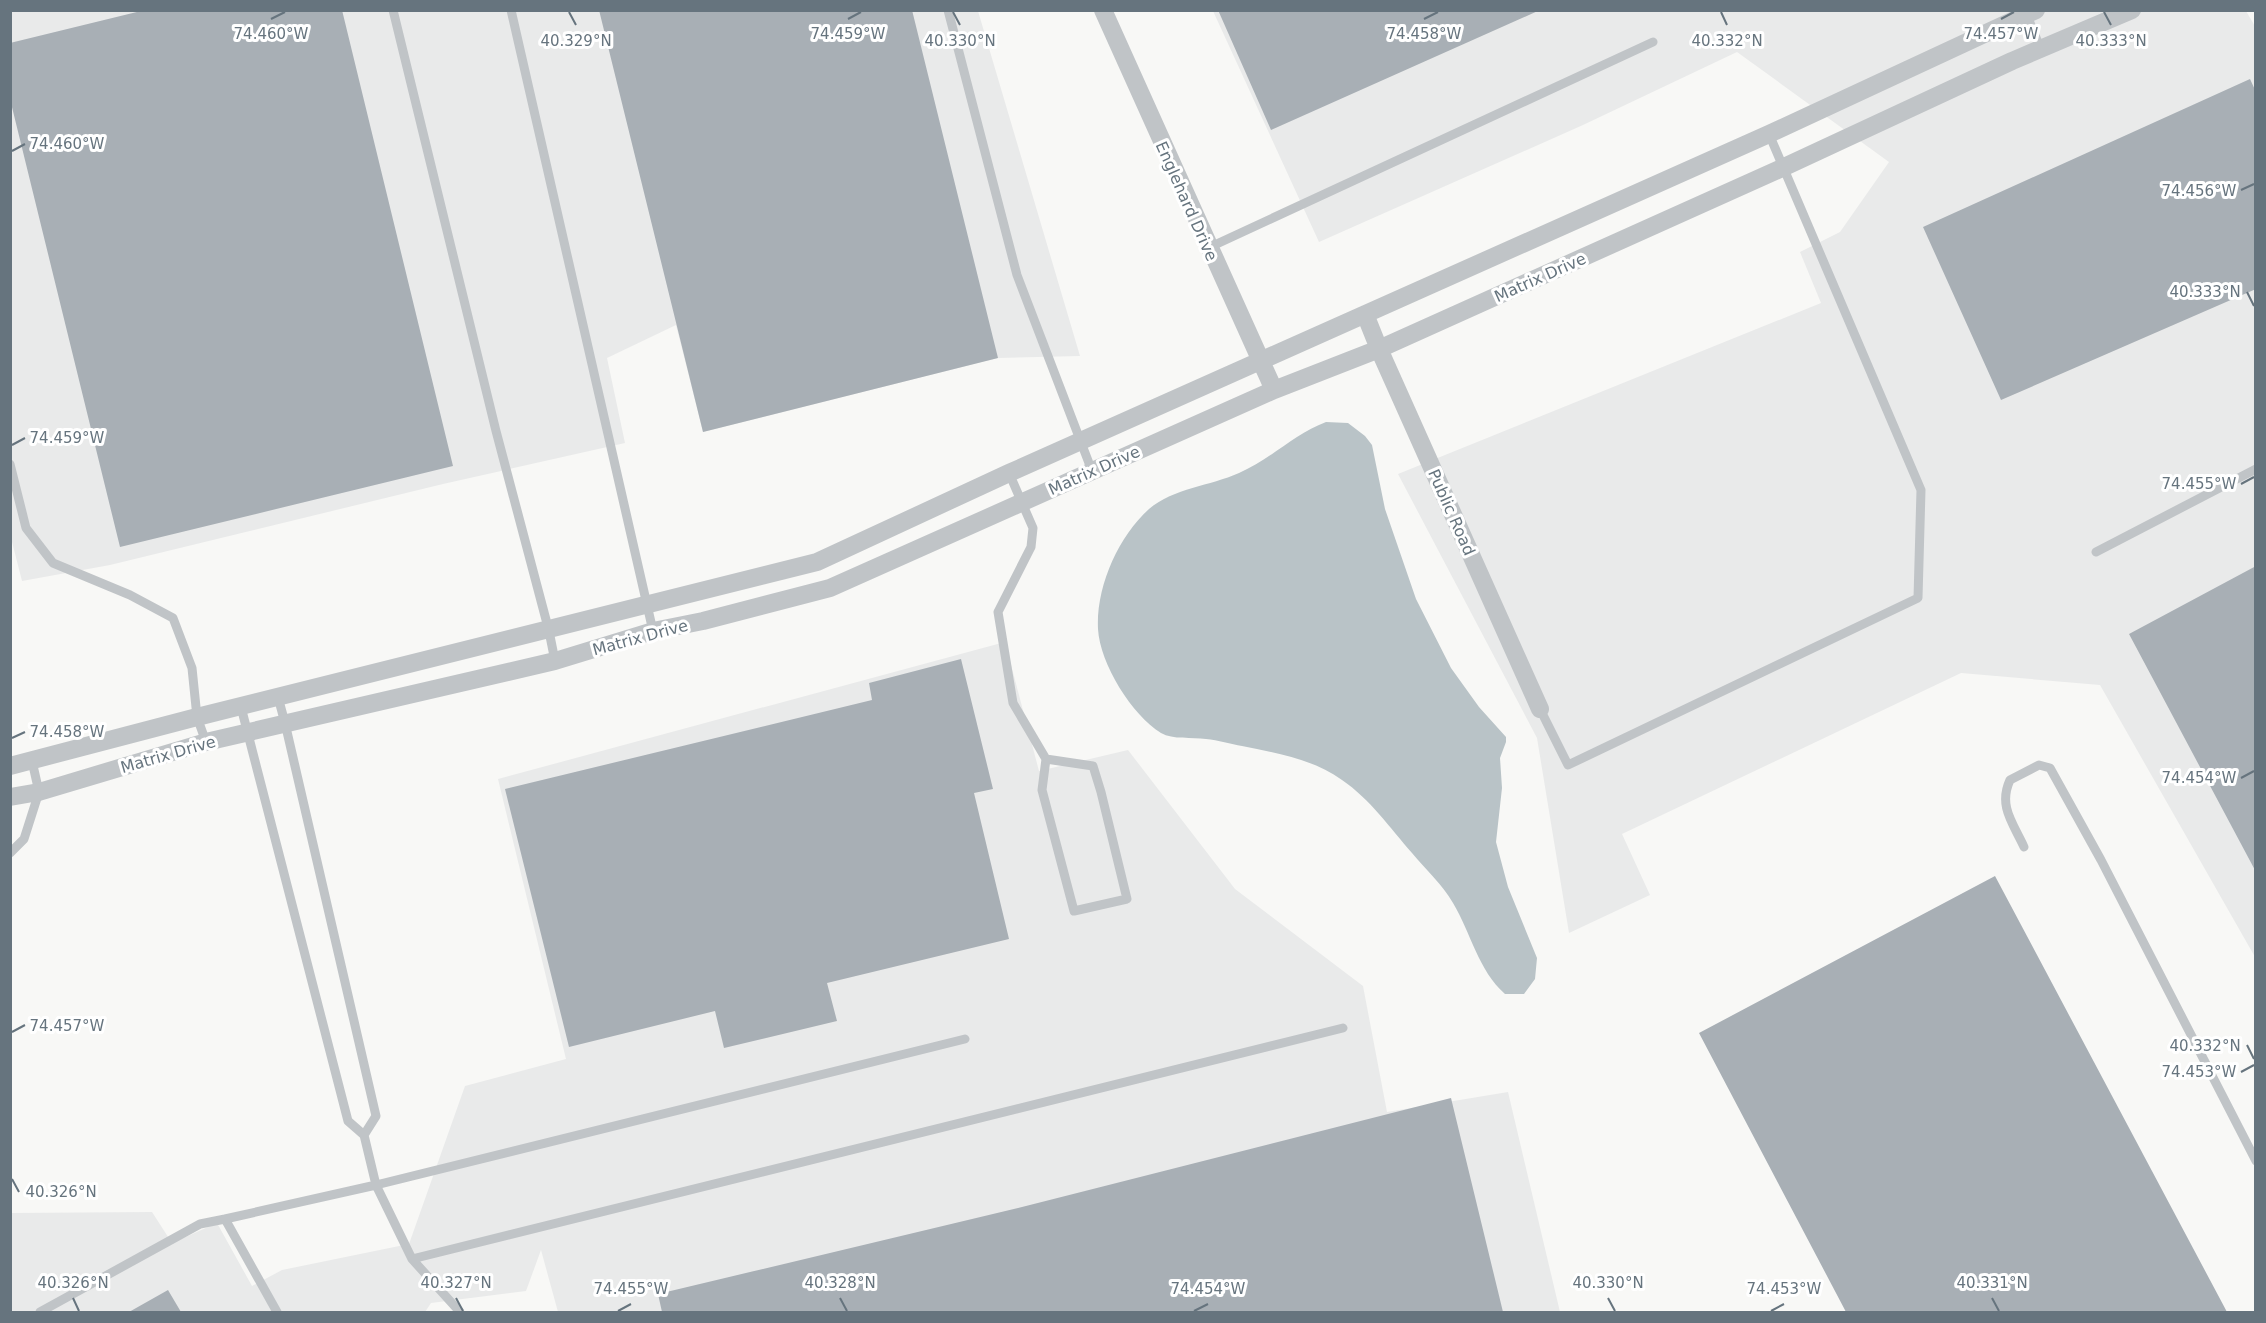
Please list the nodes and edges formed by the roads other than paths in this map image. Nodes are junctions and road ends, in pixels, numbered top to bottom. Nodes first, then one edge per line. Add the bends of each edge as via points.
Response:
1 (393, 10) edge
2 (511, 10) edge
3 (948, 10) edge
4 (1103, 10) edge
5 (2132, 10) edge
6 (2029, 12) edge
7 (1653, 42) dead end
8 (2041, 50) junction
9 (1769, 134) junction
10 (1782, 168) junction
11 (1208, 248) junction
12 (1365, 314) junction
13 (1379, 349) junction
14 (1261, 362) junction
15 (1274, 390) junction
16 (1080, 442) junction
17 (10, 464) edge
18 (2256, 468) edge
19 (1092, 471) junction
20 (1009, 473) junction
21 (1021, 502) junction
22 (2096, 552) dead end
23 (648, 605) junction
24 (549, 631) junction
25 (653, 631) junction
26 (555, 661) junction
27 (278, 697) junction
28 (241, 707) junction
29 (1540, 709) joint
30 (197, 717) junction
31 (285, 723) junction
32 (248, 732) junction
33 (206, 742) junction
34 (1046, 759) junction
35 (32, 761) junction
36 (10, 766) edge
37 (39, 792) junction
38 (10, 796) edge
39 (2024, 847) dead end
40 (10, 853) edge
41 (1343, 1028) dead end
42 (965, 1039) dead end
43 (364, 1135) junction
44 (2256, 1161) edge
45 (376, 1185) junction
46 (225, 1219) junction
47 (412, 1259) junction
48 (40, 1312) edge
49 (277, 1312) edge
50 (460, 1312) edge

1 - 24 lane
2 - 23 lane
3 - 16 lane via 1017,275
4 - 11 street, Englehard Drive
5 - 8 street, Matrix Drive
6 - 8 lane
6 - 9 street, Matrix Drive
7 - 11 lane
8 - 10 street, Matrix Drive
9 - 10 lane
9 - 12 street, Matrix Drive
10 - 13 street, Matrix Drive
10 - 29 lane via 1921,490 1918,598 1568,765
11 - 14 street, Englehard Drive
12 - 13 street, Public Road
12 - 14 street, Matrix Drive
13 - 15 street, Matrix Drive
13 - 29 street, Public Road
14 - 15 street, Englehard Drive
14 - 16 street, Matrix Drive
15 - 19 street, Matrix Drive
16 - 19 lane
16 - 20 street, Matrix Drive
17 - 30 lane via 26,528 53,564 130,595 173,618 192,668
18 - 22 lane
19 - 21 street, Matrix Drive
20 - 21 lane
20 - 23 street, Matrix Drive via 817,562
21 - 25 street, Matrix Drive via 830,588
21 - 34 lane via 1033,528 1031,548 998,612 1013,703
23 - 24 street, Matrix Drive
23 - 25 lane
24 - 26 lane
24 - 27 street, Matrix Drive
25 - 26 street, Matrix Drive
26 - 31 street, Matrix Drive
27 - 28 street, Matrix Drive
27 - 31 lane
28 - 30 street, Matrix Drive
28 - 32 lane
30 - 33 lane
30 - 35 street, Matrix Drive
31 - 32 street, Matrix Drive
31 - 43 lane via 376,1116
32 - 33 street, Matrix Drive
32 - 43 lane via 348,1120
33 - 37 street, Matrix Drive
34 - 34 lane via 1093,766 1127,899 1074,911 1042,790
35 - 36 street, Matrix Drive
35 - 37 lane
37 - 38 street, Matrix Drive
37 - 40 lane via 24,838
39 - 44 lane via 2005,807 2006,789 2010,780 2039,765 2050,768 2090,839
41 - 47 lane
42 - 45 lane
43 - 45 lane
45 - 46 lane
45 - 47 lane
46 - 48 lane via 200,1224
46 - 49 lane
47 - 50 lane

